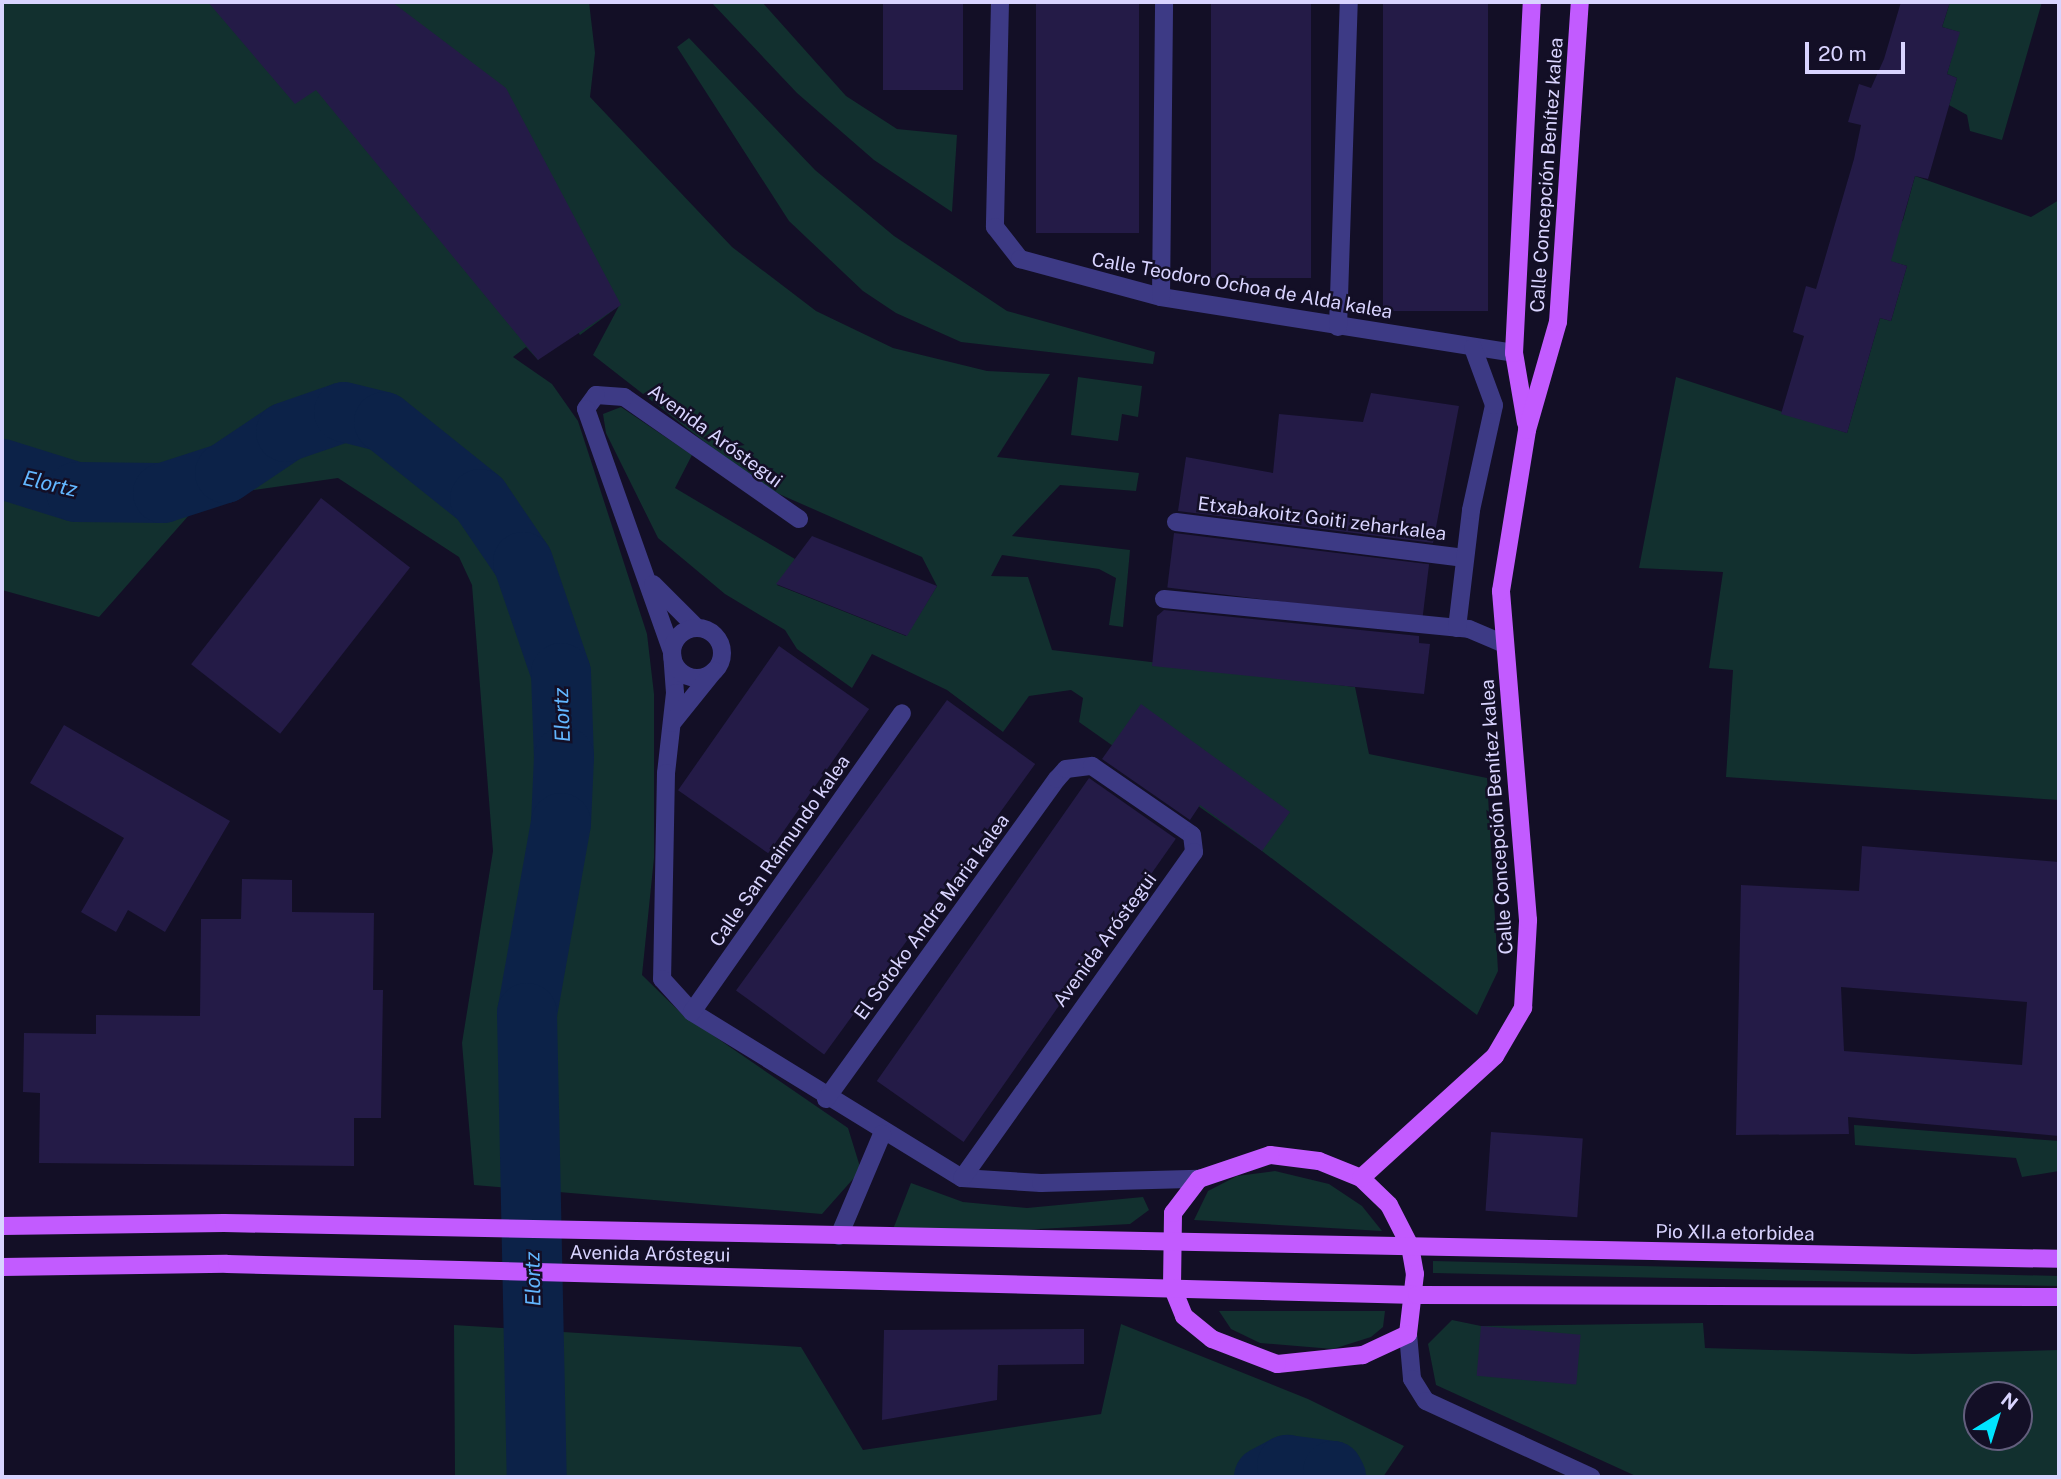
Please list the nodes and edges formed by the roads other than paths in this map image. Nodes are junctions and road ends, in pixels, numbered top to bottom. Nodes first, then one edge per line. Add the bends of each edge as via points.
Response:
1 (1000, 2) edge
2 (1164, 2) edge
3 (1349, 2) edge
4 (1532, 2) edge
5 (1580, 2) edge
6 (1161, 297) junction
7 (1338, 327) junction
8 (1473, 348) junction
9 (1514, 353) junction
10 (1527, 430) junction
11 (799, 519) dead end
12 (1176, 522) dead end
13 (1463, 558) junction
14 (650, 582) junction
15 (1164, 599) dead end
16 (697, 628) junction
17 (1457, 628) junction
18 (1505, 644) junction
19 (672, 652) junction
20 (715, 669) junction
21 (902, 713) dead end
22 (673, 723) junction
23 (1078, 766) joint
24 (692, 1012) junction
25 (826, 1099) junction
26 (882, 1134) junction
27 (962, 1178) junction
28 (1361, 1178) junction
29 (1199, 1179) junction
30 (2, 1226) edge
31 (839, 1236) junction
32 (1169, 1245) junction
33 (1410, 1246) junction
34 (2059, 1259) edge
35 (2, 1267) edge
36 (1172, 1286) junction
37 (1417, 1295) junction
38 (2059, 1297) edge
39 (1408, 1334) junction
40 (1591, 1477) edge

1 - 6 street, Calle Teodoro Ochoa de Alda kalea via 995,227 1020,259
2 - 6 street
3 - 7 street
4 - 9 main road, Calle Concepción Benítez kalea
5 - 10 main road, Calle Concepción Benítez kalea via 1558,323
6 - 7 street, Calle Teodoro Ochoa de Alda kalea
7 - 8 street, Calle Teodoro Ochoa de Alda kalea
8 - 9 street, Calle Teodoro Ochoa de Alda kalea
8 - 13 street via 1494,405
9 - 10 main road, Calle Concepción Benítez kalea
10 - 18 main road, Calle Concepción Benítez kalea via 1501,592
11 - 14 street, Avenida Aróstegui via 624,397 596,395 586,409
12 - 13 street, Etxabakoitz Goiti zeharkalea
13 - 17 street
14 - 16 street, Avenida Aróstegui
14 - 19 street, Avenida Aróstegui
15 - 17 street
16 - 19 street via 677,638
16 - 20 street, Avenida Aróstegui via 721,645
17 - 18 street
18 - 28 main road, Calle Concepción Benítez kalea via 1528,920 1523,1008 1495,1056
19 - 20 street, Avenida Aróstegui via 677,669 692,677
19 - 22 street, Avenida Aróstegui
20 - 22 street
21 - 24 street, Calle San Raimundo kalea
22 - 24 street, Avenida Aróstegui via 662,979
23 - 25 street, El Sotoko Andre Maria kalea via 1057,779
23 - 27 street, Avenida Aróstegui via 1092,766 1192,835 1194,852
24 - 25 street, Avenida Aróstegui
25 - 26 street, Avenida Aróstegui
26 - 27 street, Avenida Aróstegui
26 - 31 street
27 - 29 street, Avenida Aróstegui via 1041,1184
28 - 29 main road, Avenida Aróstegui via 1320,1161 1270,1155
28 - 33 main road, Avenida Aróstegui via 1389,1205
29 - 32 main road via 1173,1213
30 - 31 main road, Avenida Aróstegui via 481,1228
31 - 32 main road, Avenida Aróstegui
32 - 33 main road, Avenida Aróstegui
32 - 36 main road
33 - 34 main road, Pio XII.a etorbidea
33 - 37 main road, Avenida Aróstegui
35 - 36 main road, Avenida Aróstegui via 227,1264
36 - 37 main road, Avenida Aróstegui
36 - 39 main road via 1184,1316 1212,1339 1277,1364 1363,1355
37 - 38 main road
37 - 39 main road, Avenida Aróstegui
39 - 40 street via 1412,1379 1426,1401

